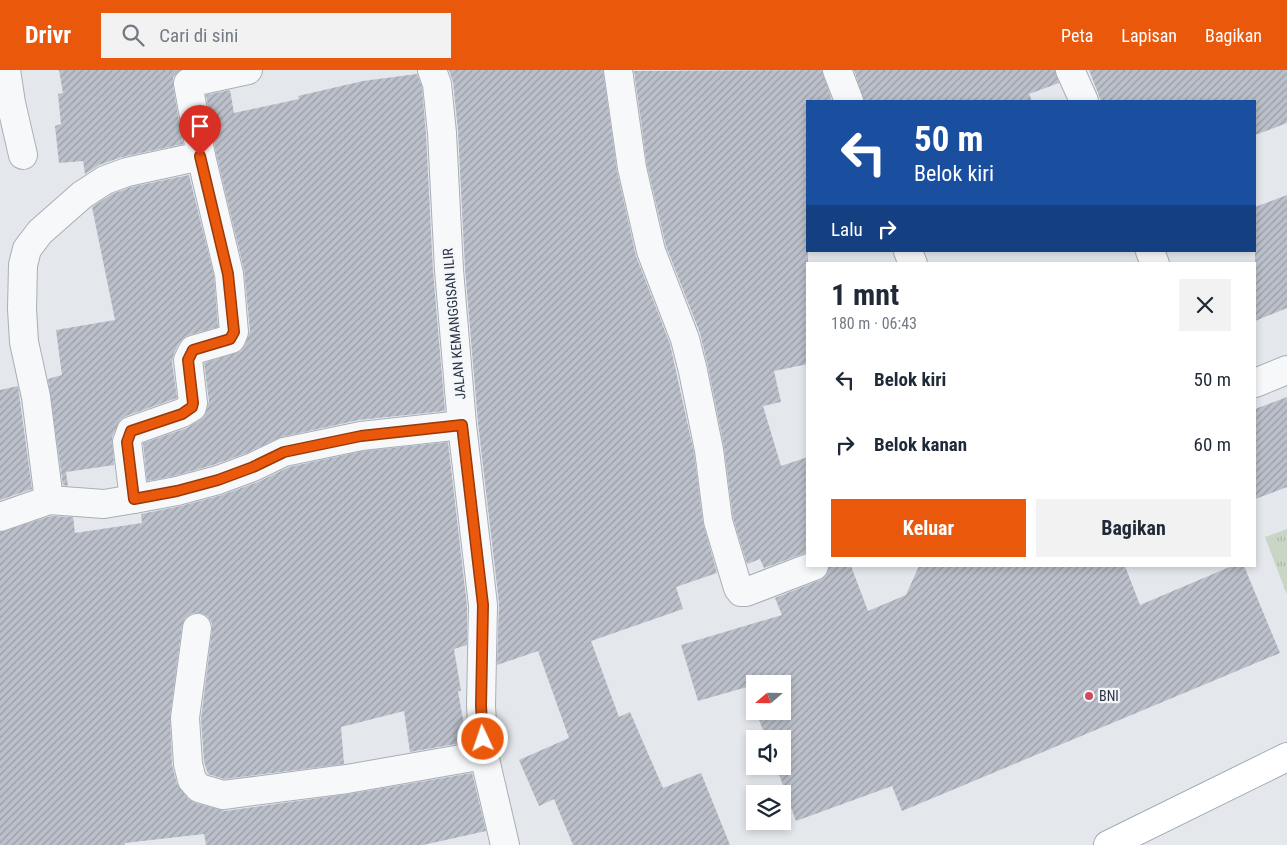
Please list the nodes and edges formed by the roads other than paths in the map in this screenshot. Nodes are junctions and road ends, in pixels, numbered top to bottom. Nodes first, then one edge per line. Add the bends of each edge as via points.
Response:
1 (6, 70) edge
2 (248, 70) edge
3 (432, 70) edge
4 (618, 70) edge
5 (837, 70) edge
6 (1070, 70) edge
7 (187, 76) edge
8 (849, 100) edge
9 (1084, 100) edge
10 (23, 155) dead end
11 (200, 156) junction
12 (1287, 370) edge
13 (1256, 383) edge
14 (462, 425) junction
15 (134, 499) junction
16 (49, 500) junction
17 (0, 517) edge
18 (811, 567) edge
19 (197, 628) dead end
20 (484, 755) junction
21 (1287, 757) edge
22 (505, 845) edge
23 (1108, 845) edge

1 - 10 street via 10,104
2 - 7 street
3 - 14 street, JALAN KEMANGGISAN ILIR via 437,84 442,134
4 - 18 street via 632,168 651,251 685,339 709,450 718,521 738,588 746,592
5 - 8 street
6 - 9 street
7 - 11 street
11 - 15 street via 228,274 234,332 230,339 189,354 192,407 182,414 131,431 127,442
11 - 16 street via 105,180 82,195 40,232 27,248 23,265 24,342 36,398
12 - 13 street
14 - 15 street via 361,436 284,452 218,480
14 - 20 street, JALAN KEMANGGISAN ILIR via 483,605 481,706
15 - 16 street via 104,504
16 - 17 street
19 - 20 street via 185,718 188,764 192,780 199,788 223,795 347,779
20 - 22 street, JALAN KEMANGGISAN ILIR
21 - 23 main road

